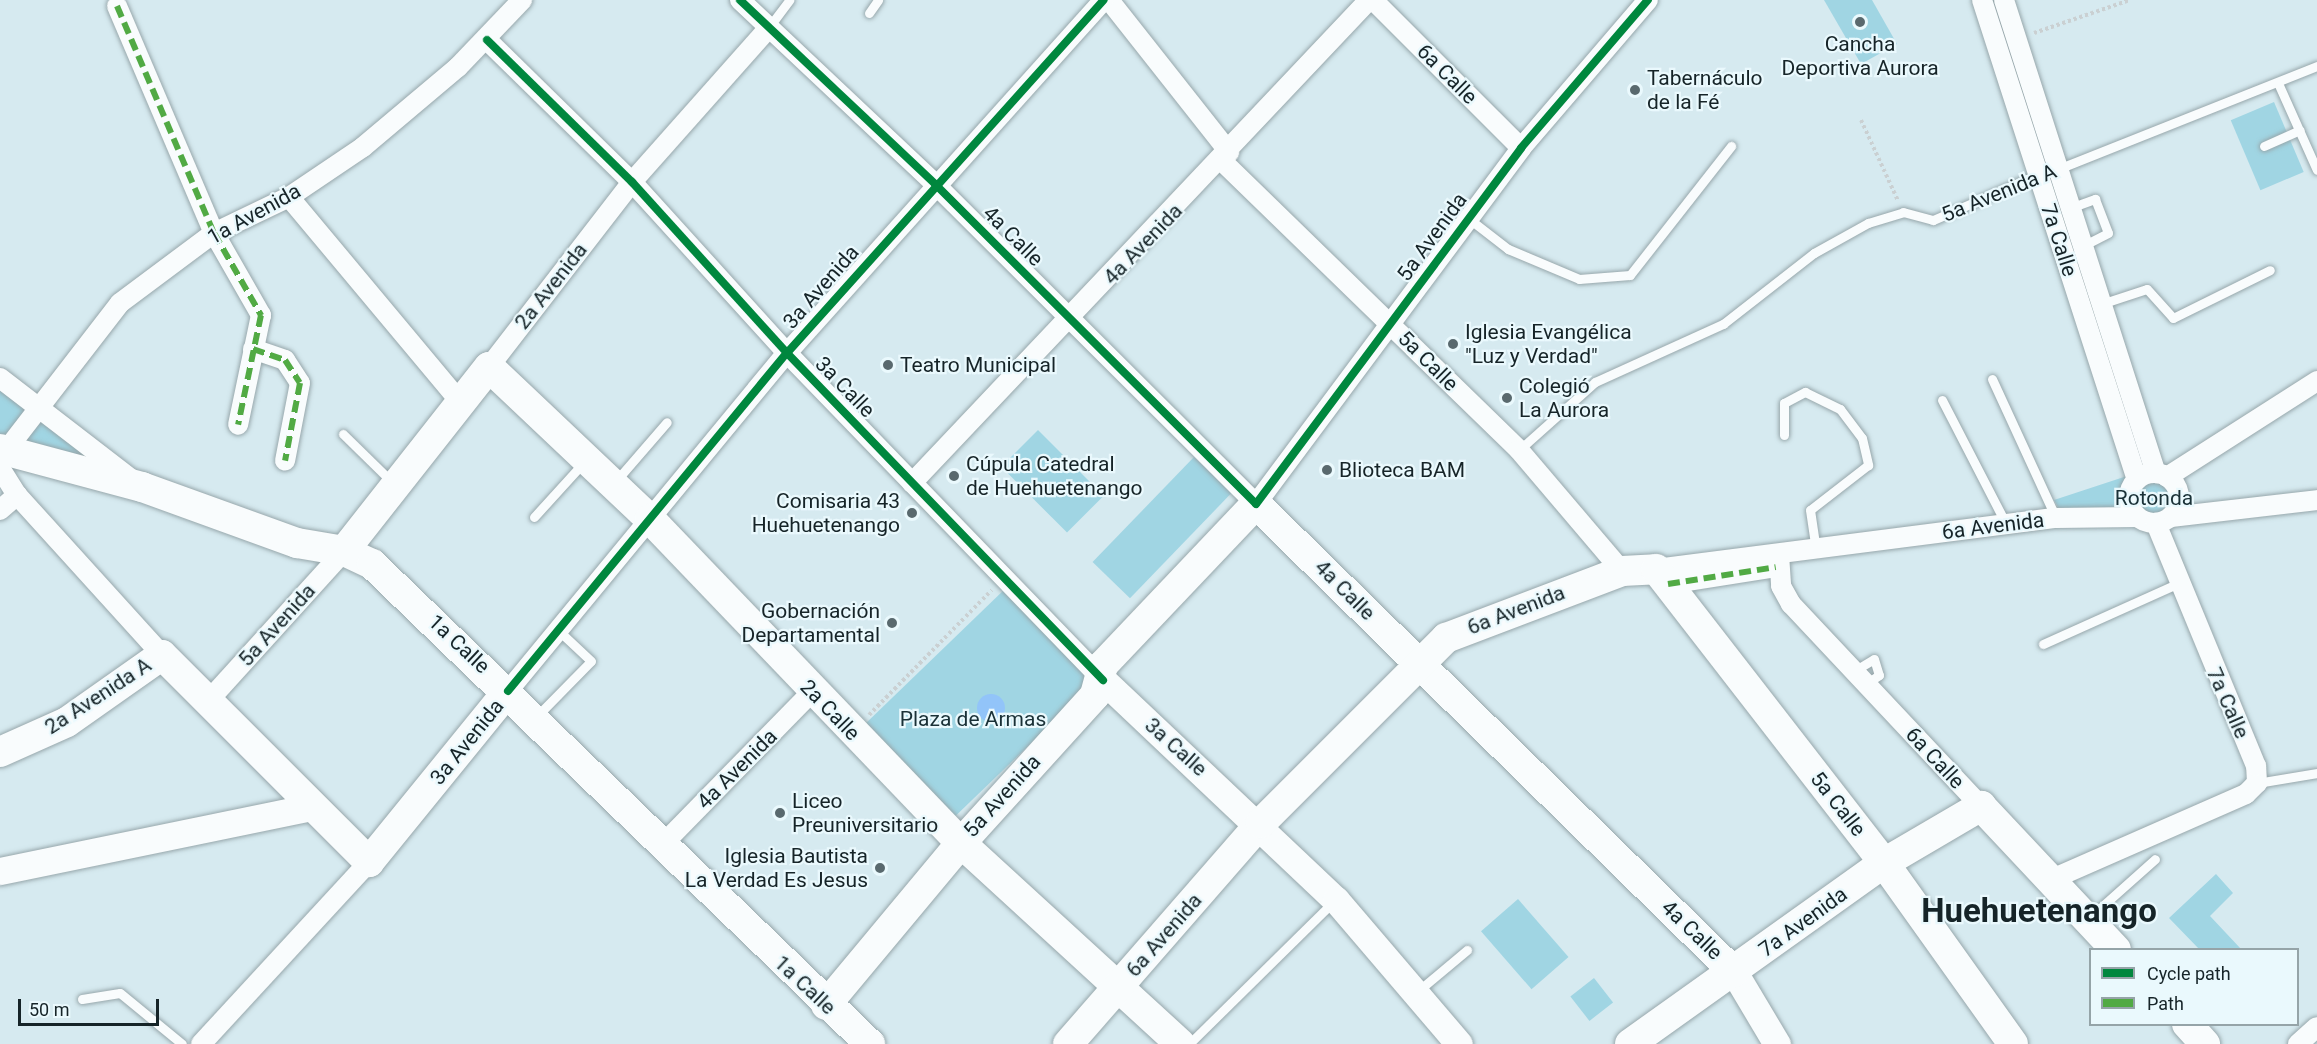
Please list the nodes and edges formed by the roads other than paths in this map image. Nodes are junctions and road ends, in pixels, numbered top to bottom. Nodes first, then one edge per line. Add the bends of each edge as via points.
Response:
1 (522, 0) edge
2 (740, 0) edge
3 (789, 0) edge
4 (878, 0) edge
5 (1104, 0) edge
6 (1109, 0) edge
7 (1369, 0) edge
8 (1373, 0) edge
9 (1648, 0) edge
10 (1982, 0) edge
11 (2004, 0) edge
12 (117, 6) dead end
13 (869, 13) dead end
14 (768, 29) junction
15 (487, 40) junction
16 (2317, 66) edge
17 (2278, 83) junction
18 (2300, 130) junction
19 (1731, 146) dead end
20 (2264, 146) dead end
21 (1521, 148) junction
22 (1226, 156) junction
23 (2317, 170) edge
24 (2047, 172) junction
25 (632, 182) junction
26 (935, 184) junction
27 (290, 197) junction
28 (2068, 209) junction
29 (1468, 218) junction
30 (214, 233) junction
31 (2081, 247) junction
32 (2270, 270) dead end
33 (2100, 304) junction
34 (1071, 318) junction
35 (1390, 324) junction
36 (254, 349) junction
37 (787, 353) junction
38 (489, 367) junction
39 (0, 378) edge
40 (1992, 379) dead end
41 (2317, 381) edge
42 (459, 400) junction
43 (1941, 400) dead end
44 (39, 408) junction
45 (668, 422) dead end
46 (238, 425) dead end
47 (343, 434) dead end
48 (1784, 435) dead end
49 (1519, 450) junction
50 (3, 455) edge
51 (586, 460) junction
52 (285, 461) dead end
53 (2154, 477) junction
54 (912, 483) junction
55 (613, 484) junction
56 (394, 485) junction
57 (142, 487) junction
58 (17, 495) junction
59 (2317, 500) edge
60 (1256, 504) junction
61 (0, 510) edge
62 (534, 517) dead end
63 (2056, 518) junction
64 (650, 519) junction
65 (2155, 519) junction
66 (2006, 524) junction
67 (1816, 550) junction
68 (344, 551) junction
69 (1778, 561) junction
70 (1622, 571) junction
71 (1662, 576) junction
72 (2179, 583) junction
73 (560, 632) junction
74 (2043, 644) dead end
75 (162, 655) junction
76 (1417, 662) junction
77 (1103, 680) junction
78 (508, 691) junction
79 (812, 692) junction
80 (209, 700) junction
81 (535, 718) junction
82 (0, 752) edge
83 (2317, 773) edge
84 (2257, 783) junction
85 (1981, 806) junction
86 (311, 807) junction
87 (1261, 823) junction
88 (961, 843) junction
89 (661, 846) junction
90 (2156, 859) dead end
91 (369, 862) junction
92 (1884, 863) junction
93 (0, 871) edge
94 (2050, 880) junction
95 (1336, 900) junction
96 (2088, 920) junction
97 (2114, 948) edge
98 (1467, 950) dead end
99 (1734, 972) junction
100 (1119, 986) junction
101 (1418, 991) junction
102 (82, 999) dead end
103 (826, 1005) junction
104 (2189, 1026) edge
105 (2317, 1027) edge
106 (182, 1044) edge
107 (201, 1044) edge
108 (870, 1044) edge
109 (1068, 1044) edge
110 (1180, 1044) edge
111 (1189, 1044) edge
112 (1459, 1044) edge
113 (1630, 1044) edge
114 (1777, 1044) edge
115 (2013, 1044) edge
116 (2205, 1044) edge
117 (2298, 1044) edge

1 - 15 street, 1a Avenida
2 - 14 street, 4a Calle
3 - 14 lane
4 - 13 lane
5 - 26 street, 3a Avenida
6 - 22 street, 5a Calle
7 - 22 street, 4a Avenida
8 - 21 street, 6a Calle
9 - 21 street, 5a Avenida
10 - 24 street, 7a Calle
11 - 24 street, 7a Calle
12 - 30 street
14 - 25 street, 2a Avenida
14 - 26 street, 4a Calle
15 - 25 street, 3a Calle
15 - 27 street, 1a Avenida via 398,119
16 - 17 lane, 5a Avenida A
17 - 18 lane
17 - 24 lane, 5a Avenida A
18 - 20 lane
18 - 23 lane
19 - 29 lane via 1630,275 1579,279 1508,249
21 - 29 street, 5a Avenida
22 - 34 street, 4a Avenida
22 - 35 street, 5a Calle
24 - 28 street, 7a Calle
24 - 49 lane, 5a Avenida A via 1933,220 1903,212 1868,223 1814,253 1723,324 1595,382
24 - 53 street, 7a Calle
25 - 37 street, 3a Calle
25 - 38 street, 2a Avenida
26 - 34 street, 4a Calle
26 - 37 street, 3a Avenida
27 - 30 street, 1a Avenida
27 - 42 street
28 - 31 street, 7a Calle
28 - 31 lane via 2095,199 2108,233
29 - 35 street, 5a Avenida
30 - 36 street via 261,315
30 - 44 street, 1a Avenida via 120,303
31 - 33 street, 7a Calle
32 - 33 lane via 2173,318 2147,289
33 - 53 street, 7a Calle
34 - 54 street, 4a Avenida
34 - 60 street, 4a Calle
35 - 49 street, 5a Calle
35 - 60 street, 5a Avenida
36 - 46 street
36 - 52 street via 285,360 300,383
37 - 54 street, 3a Calle
37 - 64 street, 3a Avenida
38 - 42 main road, 2a Avenida
38 - 51 main road, 2a Calle
39 - 44 street
40 - 63 lane
41 - 53 street
42 - 56 main road, 2a Avenida
43 - 66 lane
44 - 50 street, 1a Avenida
44 - 57 street
45 - 55 lane
47 - 56 lane
48 - 67 lane via 1784,403 1805,392 1840,410 1862,438 1868,465 1810,510
49 - 70 street, 5a Calle
50 - 57 main road, 1a Calle
50 - 58 street
51 - 55 main road, 2a Calle
51 - 62 lane
53 - 65 street via 2179,496
53 - 65 street, 7a Calle via 2129,498
54 - 77 street, 3a Calle
55 - 64 main road, 2a Calle
56 - 68 main road, 2a Avenida
57 - 68 main road, 1a Calle via 297,543
58 - 61 street
58 - 75 street
59 - 65 street, 6a Avenida
60 - 76 main road, 4a Calle
60 - 77 main road, 5a Avenida via 1103,665
63 - 65 street, 6a Avenida
63 - 66 street, 6a Avenida
64 - 73 street, 3a Avenida
64 - 79 main road, 2a Calle
65 - 72 street, 7a Calle
66 - 67 street, 6a Avenida
67 - 69 street, 6a Avenida
68 - 78 main road, 1a Calle via 372,564
68 - 80 street, 5a Avenida
69 - 71 street, 6a Avenida
69 - 85 street, 6a Calle via 1791,604
70 - 71 main road, 6a Avenida
70 - 76 main road, 6a Avenida via 1490,617 1446,638
71 - 92 main road, 5a Calle
72 - 74 lane
72 - 84 street, 7a Calle via 2256,766
73 - 78 street, 3a Avenida
73 - 81 lane via 591,661
75 - 80 main road
75 - 82 main road, 2a Avenida A via 67,722
76 - 87 main road, 6a Avenida
76 - 99 main road, 4a Calle
77 - 87 main road, 3a Calle
77 - 88 main road, 5a Avenida
78 - 81 main road, 1a Calle
78 - 91 main road, 3a Avenida
79 - 88 main road, 2a Calle
79 - 89 street, 4a Avenida
80 - 86 main road
81 - 89 main road, 1a Calle
83 - 84 lane
84 - 94 street via 2246,794
85 - 92 main road, 7a Avenida
85 - 94 main road, 6a Calle
86 - 91 main road
86 - 93 main road
87 - 95 main road, 3a Calle
87 - 100 main road, 6a Avenida
88 - 100 main road, 2a Calle
88 - 103 main road, 5a Avenida
89 - 103 main road, 1a Calle
90 - 96 lane
91 - 107 street, 3a Avenida
92 - 99 main road, 7a Avenida
92 - 115 main road, 5a Calle
94 - 96 main road, 6a Calle
95 - 101 main road, 3a Calle
95 - 111 lane
96 - 97 main road, 6a Calle
98 - 101 lane
99 - 113 main road, 7a Avenida
99 - 114 main road, 4a Calle
100 - 109 main road, 6a Avenida
100 - 110 main road, 2a Calle
101 - 112 main road, 3a Calle
102 - 106 lane via 120,993
103 - 108 main road, 1a Calle
104 - 116 main road
105 - 117 street

